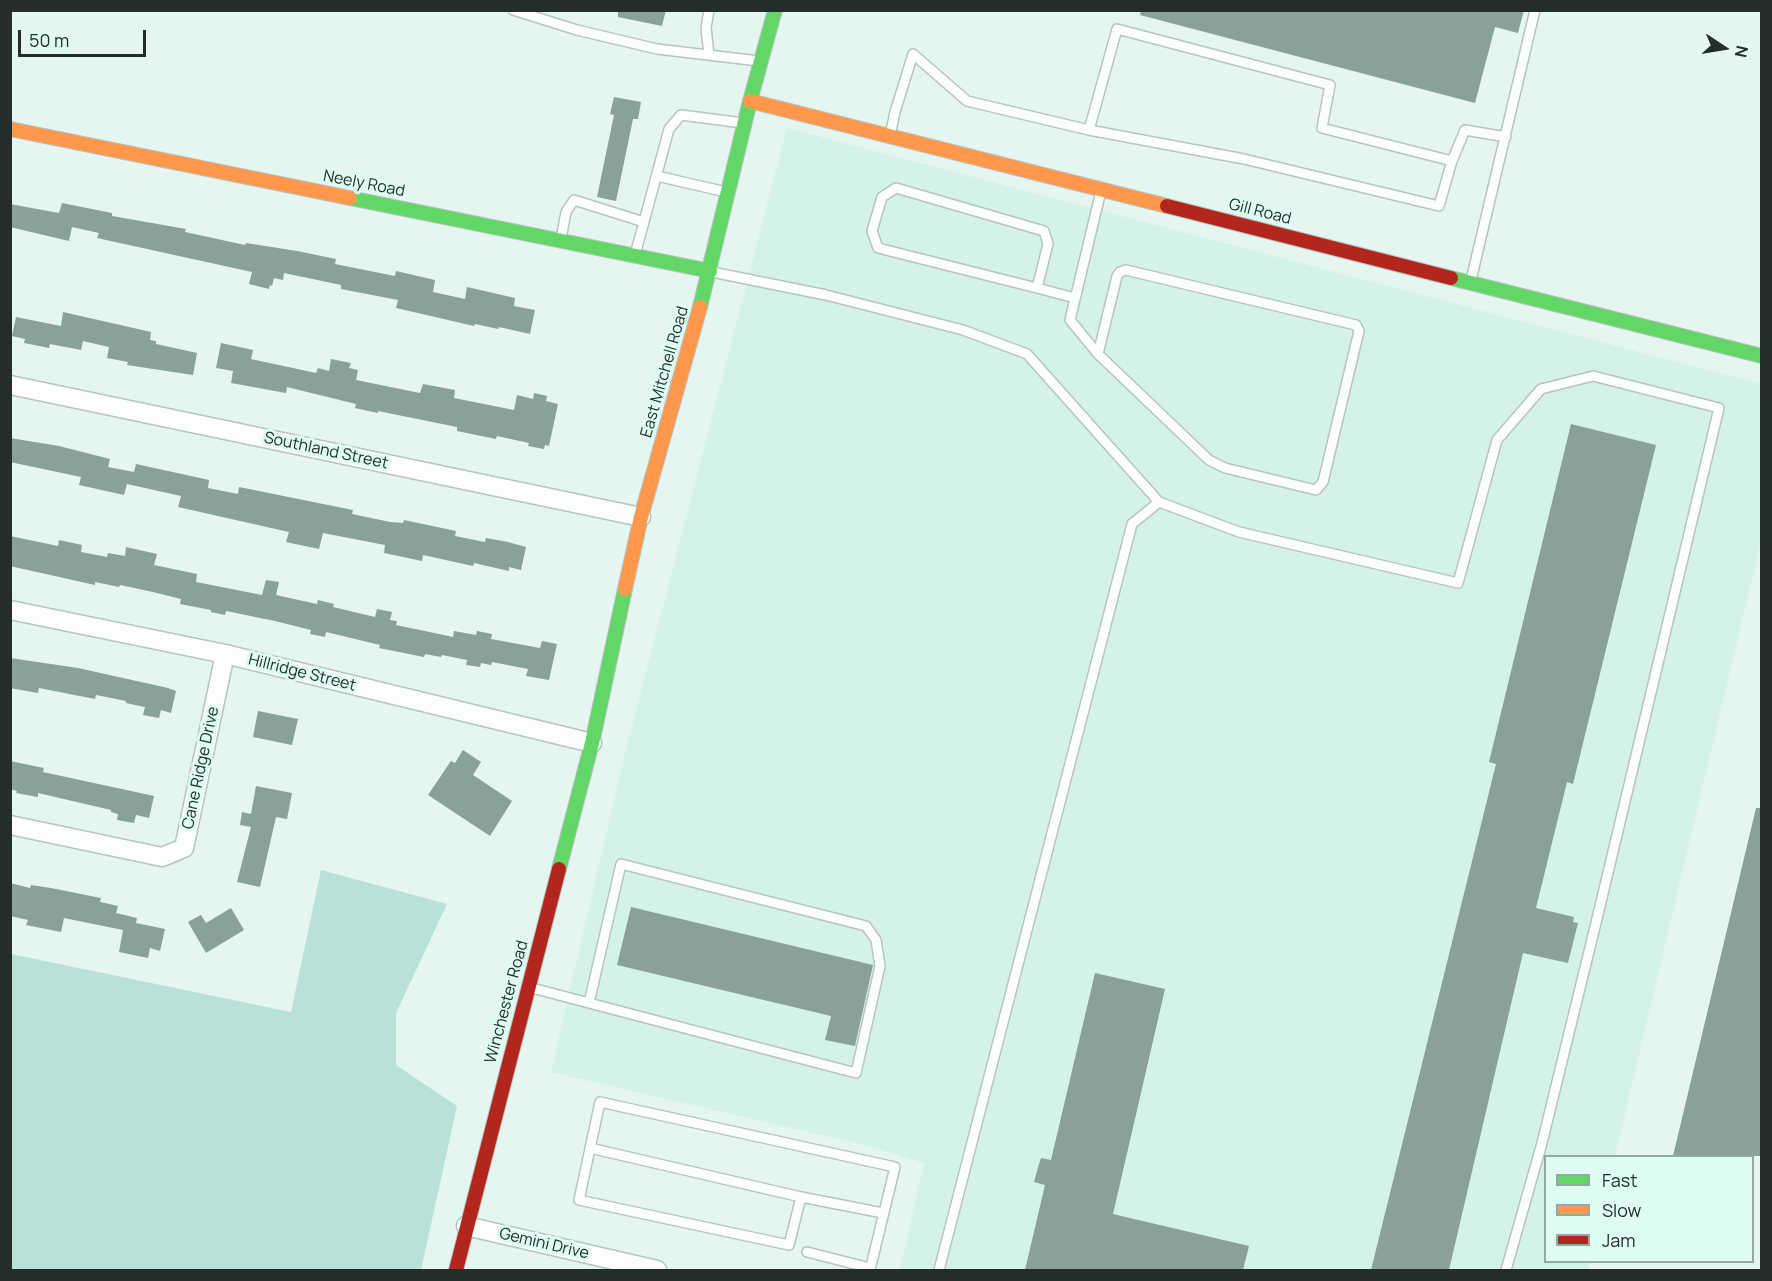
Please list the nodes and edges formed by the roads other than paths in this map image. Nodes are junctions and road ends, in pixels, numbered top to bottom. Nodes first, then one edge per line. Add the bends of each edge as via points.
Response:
1 (513, 10) edge
2 (709, 10) edge
3 (775, 10) edge
4 (1535, 10) edge
5 (709, 55) junction
6 (761, 61) junction
7 (750, 101) junction
8 (745, 123) junction
9 (10, 129) edge
10 (1089, 130) junction
11 (890, 136) junction
12 (1506, 137) junction
13 (1452, 161) junction
14 (657, 176) junction
15 (1101, 189) junction
16 (729, 193) junction
17 (644, 222) junction
18 (560, 240) junction
19 (635, 256) junction
20 (710, 271) junction
21 (1470, 282) junction
22 (1037, 288) junction
23 (1075, 298) junction
24 (1098, 354) junction
25 (1761, 356) edge
26 (10, 385) edge
27 (1159, 502) junction
28 (641, 517) junction
29 (10, 610) edge
30 (225, 654) junction
31 (592, 743) junction
32 (10, 825) edge
33 (528, 987) junction
34 (589, 1003) junction
35 (590, 1148) junction
36 (801, 1197) junction
37 (883, 1213) junction
38 (466, 1226) junction
39 (807, 1252) dead end
40 (870, 1269) edge
41 (456, 1270) edge
42 (657, 1270) edge
43 (939, 1270) edge
44 (1506, 1270) edge

1 - 5 lane via 657,50
2 - 5 lane
3 - 6 street, East Mitchell Road
4 - 12 lane
5 - 6 lane
6 - 7 street, East Mitchell Road
7 - 8 street, East Mitchell Road
7 - 11 street, Gill Road
8 - 14 lane via 681,115 669,129
8 - 16 street, East Mitchell Road
9 - 18 street, Neely Road
10 - 11 lane via 968,101 913,54
10 - 13 lane via 1244,159 1439,206
10 - 13 lane via 1117,29 1330,85 1322,128
11 - 15 street, Gill Road
12 - 13 lane via 1466,130
12 - 21 lane
14 - 16 lane
14 - 17 lane
15 - 21 street, Gill Road
15 - 23 lane
16 - 20 street, East Mitchell Road
17 - 18 lane via 574,200 566,212
17 - 19 lane
18 - 19 street, Neely Road
19 - 20 street, Neely Road
20 - 27 lane via 826,294 963,330 1027,354
20 - 28 street, East Mitchell Road
21 - 25 street, Gill Road
22 - 22 lane via 878,248 872,231 882,197 896,188 1044,231 1048,244
22 - 23 lane
23 - 24 lane via 1070,320
24 - 24 lane via 1209,460 1225,468 1316,490 1323,482 1359,330 1356,325 1126,270 1117,276
26 - 28 street, Southland Street
27 - 43 lane via 1132,524
27 - 44 lane via 1239,532 1458,583 1497,440 1541,389 1593,376 1719,408 1593,939
28 - 31 street, East Mitchell Road
29 - 30 street, Hillridge Street
30 - 31 street, Hillridge Street
30 - 32 street, Cane Ridge Drive via 184,848 162,857
31 - 33 street, Winchester Road
33 - 34 lane
33 - 38 street, Winchester Road
34 - 34 lane via 621,864 866,926 876,940 880,966 856,1073
35 - 36 lane
35 - 36 lane via 579,1200 789,1245
35 - 37 lane via 600,1102 884,1164 895,1167
36 - 37 lane
37 - 40 lane
38 - 41 street, Winchester Road
38 - 42 street, Gemini Drive
39 - 40 lane

